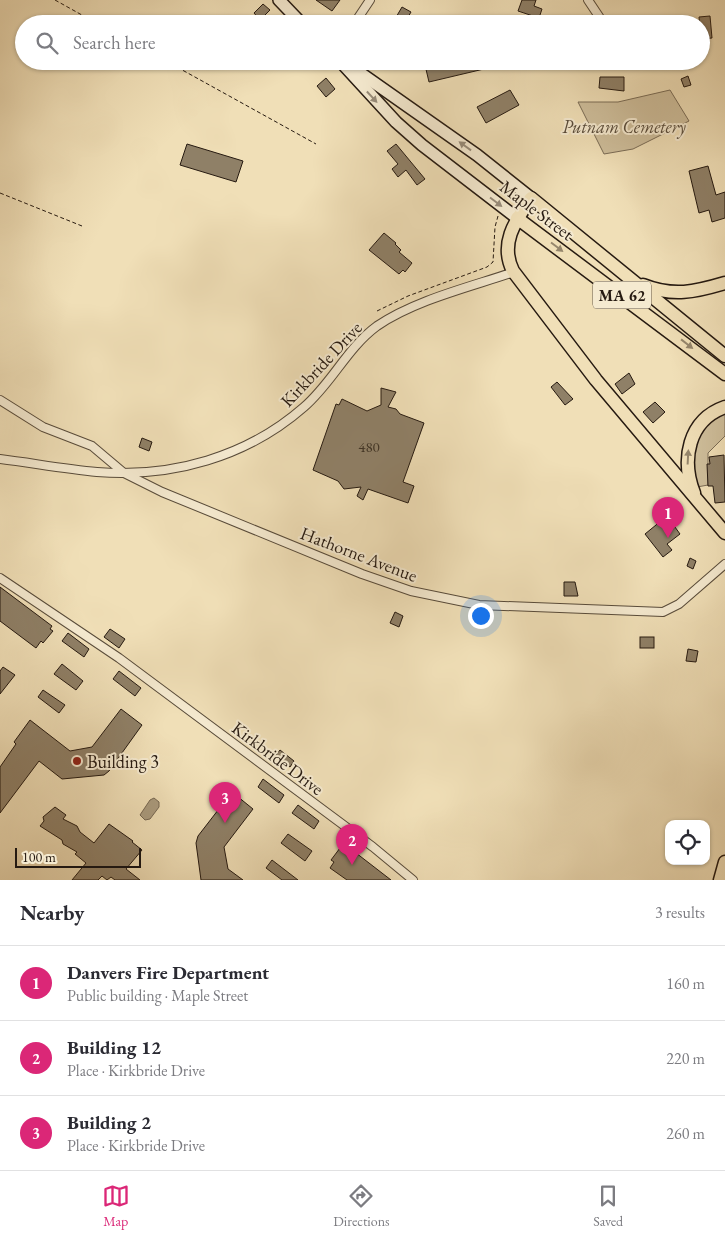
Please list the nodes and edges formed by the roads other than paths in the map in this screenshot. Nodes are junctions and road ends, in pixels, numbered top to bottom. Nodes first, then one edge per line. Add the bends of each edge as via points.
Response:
1 (279, 0) edge
2 (370, 0) edge
3 (588, 0) edge
4 (293, 15) edge
5 (360, 15) edge
6 (598, 15) edge
7 (348, 70) edge
8 (357, 70) edge
9 (531, 198) junction
10 (515, 222) junction
11 (514, 272) junction
12 (630, 279) junction
13 (725, 283) edge
14 (725, 356) edge
15 (725, 374) edge
16 (0, 400) edge
17 (725, 407) edge
18 (0, 459) edge
19 (124, 473) junction
20 (700, 504) junction
21 (725, 534) edge
22 (725, 564) edge
23 (0, 578) edge
24 (725, 862) edge
25 (413, 880) edge
26 (720, 880) edge

1 - 4 main road
2 - 5 street
3 - 6 street
7 -> 10 main road, Maple Street / MA 62 via 422,146
9 -> 8 main road, Maple Street / MA 62 via 477,155
9 - 10 main road
9 - 12 main road, Maple Street / MA 62
10 - 11 main road via 507,252
10 -> 15 main road, Maple Street / MA 62
11 - 19 street, Kirkbride Drive via 405,311 376,327 348,354 306,405 260,440 187,466
11 - 20 main road via 596,380
12 - 13 main road via 673,294
12 - 14 main road, Maple Street / MA 62
16 - 19 street, Hathorne Avenue via 43,427 92,446
20 -> 17 main road via 688,472 690,443 704,420
18 - 19 street, Kirkbride Drive
19 - 22 street, Hathorne Avenue via 162,492 362,574 411,591 464,603 518,608 663,612 679,604
20 - 21 main road
23 - 25 street, Kirkbride Drive via 119,658
24 - 26 main road

